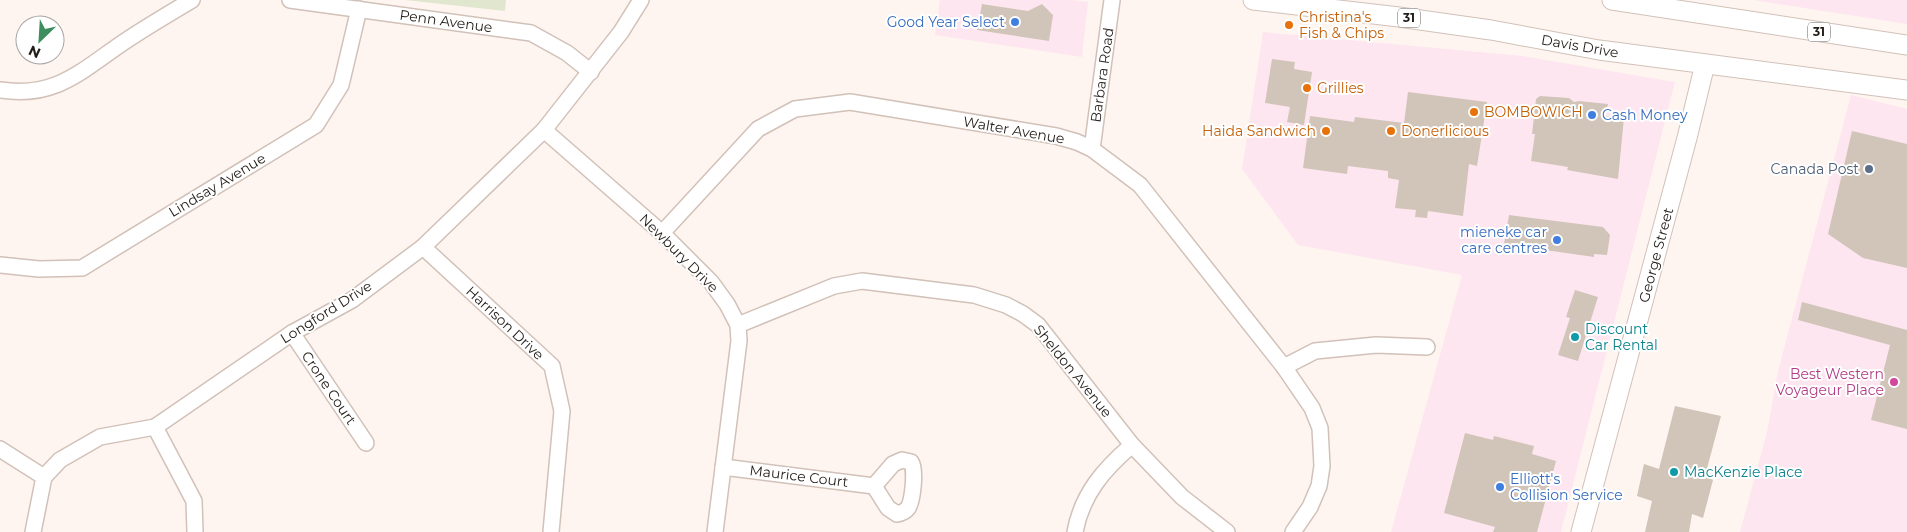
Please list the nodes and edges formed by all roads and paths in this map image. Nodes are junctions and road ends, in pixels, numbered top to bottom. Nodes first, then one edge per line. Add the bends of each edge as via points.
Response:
1 (192, 0) edge
2 (290, 0) edge
3 (641, 0) edge
4 (1112, 0) edge
5 (1253, 0) edge
6 (1612, 0) edge
7 (360, 10) junction
8 (1907, 45) edge
9 (1705, 64) junction
10 (591, 72) junction
11 (0, 90) edge
12 (1907, 90) edge
13 (544, 130) junction
14 (1092, 149) junction
15 (662, 233) junction
16 (423, 247) junction
17 (0, 265) edge
18 (738, 325) junction
19 (292, 333) junction
20 (1427, 347) dead end
21 (1284, 367) junction
22 (155, 428) junction
23 (366, 443) dead end
24 (1132, 445) junction
25 (0, 449) edge
26 (723, 467) junction
27 (44, 477) junction
28 (874, 486) junction
29 (33, 532) edge
30 (195, 532) edge
31 (551, 532) edge
32 (715, 532) edge
33 (1075, 532) edge
34 (1227, 532) edge
35 (1293, 532) edge
36 (1581, 532) edge

1 - 11 street via 77,76 46,89 17,93
2 - 7 street, Penn Avenue
3 - 10 street, Longford Drive
4 - 14 street, Barbara Road
5 - 9 main road, Davis Drive / 31 via 1491,30 1599,50
6 - 8 main road, 31
7 - 10 street, Penn Avenue via 531,33 567,53
7 - 17 street, Lindsay Avenue via 341,86 316,126 82,268 39,269
9 - 12 main road, Davis Drive / 31
9 - 36 main road, George Street
10 - 13 street, Longford Drive
13 - 15 street, Newbury Drive
13 - 16 street, Longford Drive
14 - 15 street, Walter Avenue via 1056,136 850,102 795,109 758,129
14 - 21 street, Walter Avenue via 1140,185
15 - 18 street, Newbury Drive via 711,282
16 - 19 street, Longford Drive via 352,300
16 - 31 street, Harrison Drive via 552,366 562,411
18 - 24 street, Sheldon Avenue via 834,286 862,281 959,292 991,299 1038,325
18 - 26 street, Newbury Drive via 739,341
19 - 22 street, Longford Drive
19 - 23 street, Crone Court
20 - 21 street via 1376,345 1315,352
21 - 35 street, Walter Avenue via 1312,408 1320,428 1322,445 1319,486
22 - 27 street, Longford Drive via 100,437 60,460
22 - 30 street via 194,501
24 - 33 street via 1112,462 1084,500
24 - 34 street, Sheldon Avenue via 1182,496
25 - 27 street
26 - 28 street, Maurice Court
26 - 32 street, Newbury Drive
27 - 29 street
28 - 28 street via 897,521 910,504 915,471 911,462 902,460 893,464

